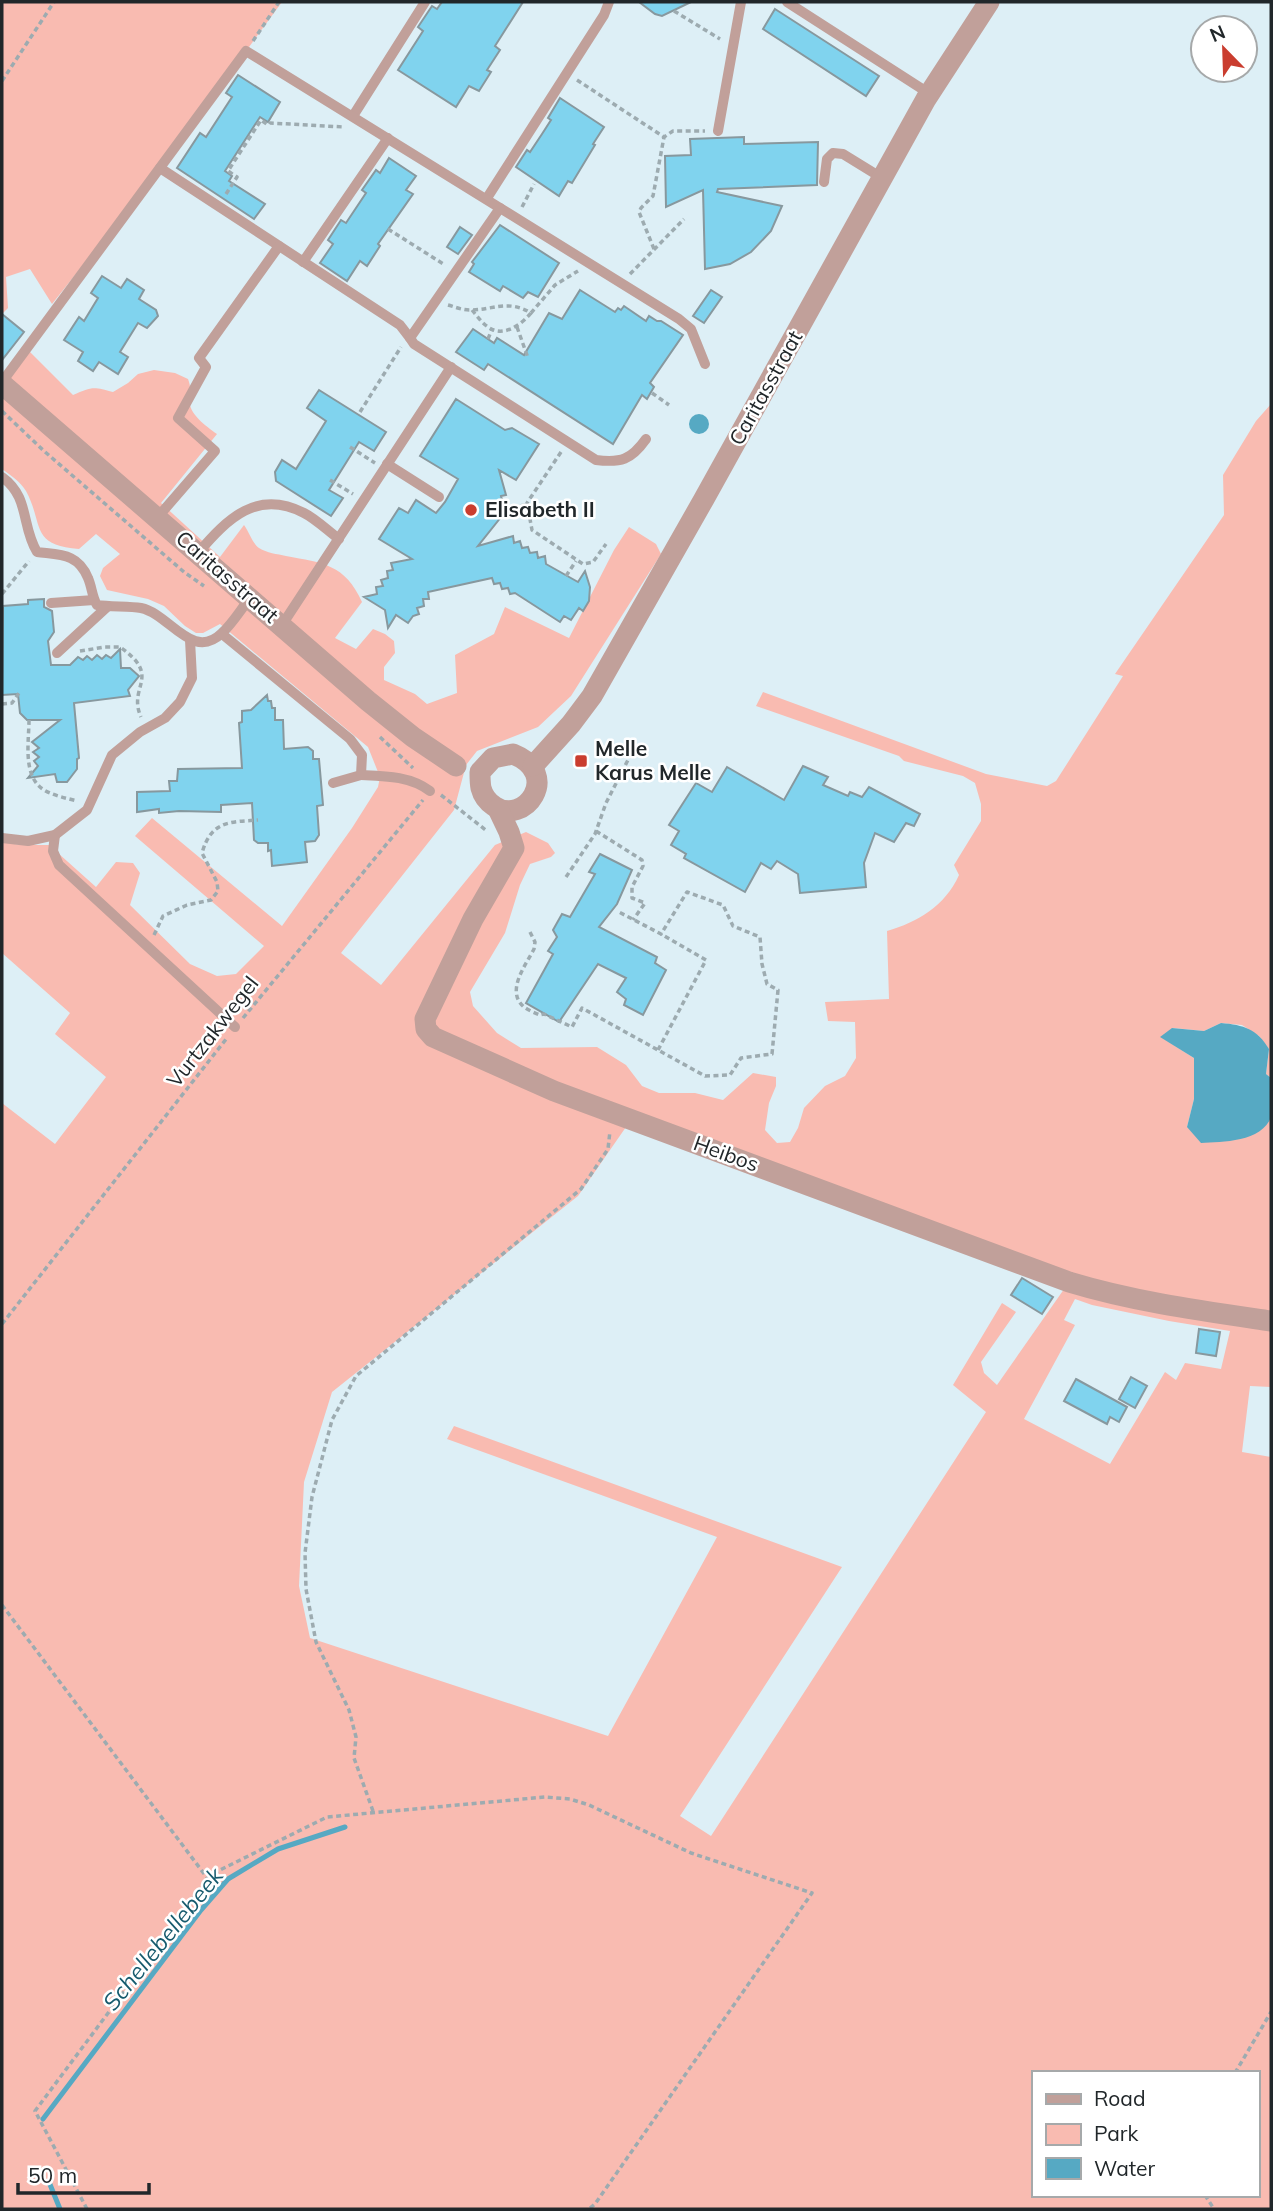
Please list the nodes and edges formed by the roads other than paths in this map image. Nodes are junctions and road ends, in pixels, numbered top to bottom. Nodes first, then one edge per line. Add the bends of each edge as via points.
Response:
1 (425, 2) edge
2 (609, 2) edge
3 (741, 2) edge
4 (787, 2) edge
5 (989, 2) edge
6 (930, 94) junction
7 (354, 117) junction
8 (718, 131) road end
9 (388, 138) junction
10 (160, 168) junction
11 (882, 178) junction
12 (824, 182) dead end
13 (487, 198) junction
14 (500, 208) junction
15 (279, 246) junction
16 (303, 262) junction
17 (410, 338) junction
18 (705, 364) dead end
19 (451, 368) junction
20 (2, 383) edge
21 (646, 439) dead end
22 (386, 467) junction
23 (2, 477) edge
24 (439, 497) dead end
25 (157, 518) junction
26 (339, 539) junction
27 (198, 553) junction
28 (250, 597) junction
29 (94, 600) junction
30 (51, 603) dead end
31 (107, 607) junction
32 (282, 625) junction
33 (222, 634) junction
34 (190, 639) junction
35 (57, 653) road end
36 (533, 766) junction
37 (480, 772) junction
38 (361, 775) junction
39 (334, 783) dead end
40 (430, 792) road end
41 (498, 809) junction
42 (55, 835) junction
43 (2, 838) edge
44 (235, 1027) road end
45 (1271, 1321) edge

1 - 7 lane
2 - 13 lane
3 - 8 lane
4 - 6 lane
5 - 6 street, Caritasstraat
6 - 11 street, Caritasstraat
7 - 9 lane
7 - 10 lane via 246,51
9 - 13 lane
9 - 16 lane
10 - 15 lane
10 - 20 lane
11 - 12 lane via 843,154 833,153
11 - 36 street, Caritasstraat via 592,696
13 - 14 lane
14 - 17 lane
14 - 18 lane via 679,319 691,329
15 - 16 lane
15 - 25 lane via 199,358 206,367 178,418 215,451
16 - 17 lane via 400,325
17 - 19 lane
19 - 21 lane via 596,460 613,462 636,453
19 - 22 lane
20 - 25 street, Caritasstraat
22 - 24 lane
22 - 26 lane
23 - 29 lane via 24,505 30,540 37,552 66,555 80,564
25 - 27 street, Caritasstraat
26 - 27 lane via 306,514 269,502 248,507
26 - 32 lane
27 - 28 street, Caritasstraat
28 - 32 street, Caritasstraat
28 - 33 lane
29 - 30 lane
29 - 31 lane
31 - 34 lane via 142,608
31 - 35 lane
32 - 37 street, Caritasstraat via 414,737 456,766
33 - 34 lane via 208,642
33 - 38 lane via 350,739 362,755
34 - 42 lane via 192,678 180,702 165,719 112,755 87,810
36 - 37 street via 513,754 493,758
36 - 41 street via 535,793 526,806
37 - 41 street via 481,790
38 - 39 lane
38 - 40 lane via 419,783
41 - 45 street, Heibos via 514,848 473,919 425,1019 433,1037 554,1091 1096,1290
42 - 43 lane via 28,841
42 - 44 lane via 53,851 59,865

